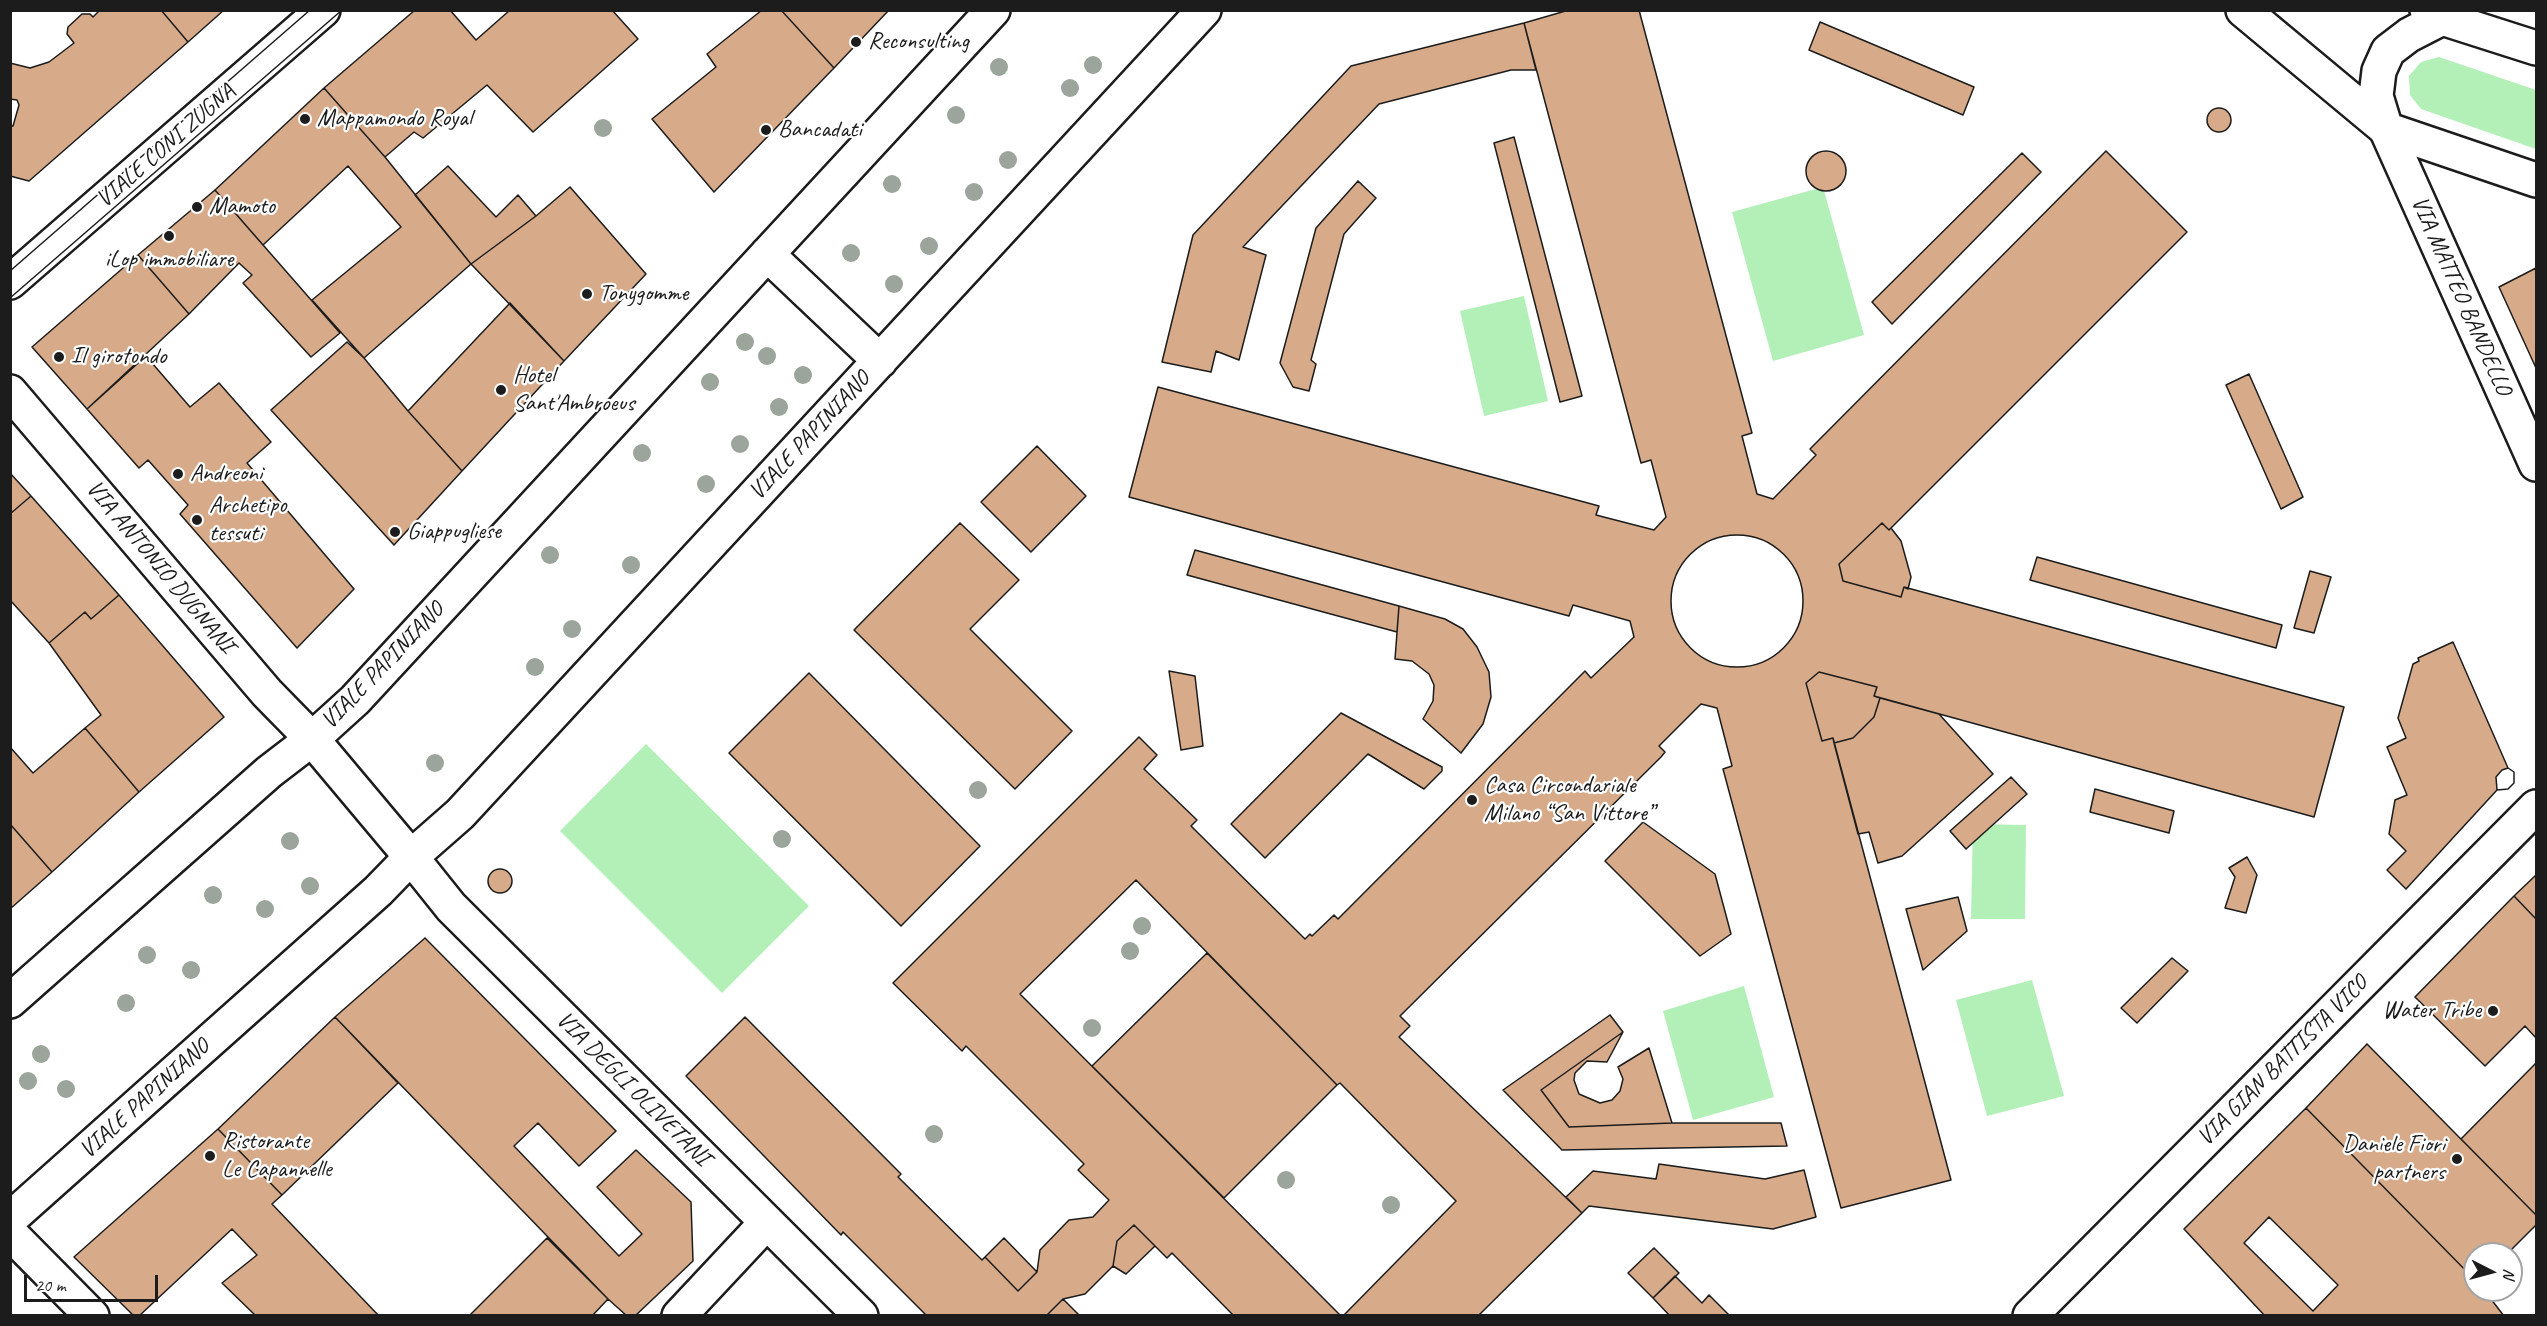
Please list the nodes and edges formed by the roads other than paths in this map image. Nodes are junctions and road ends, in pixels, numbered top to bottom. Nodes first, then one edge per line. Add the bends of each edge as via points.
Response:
1 (322, 10) edge
2 (993, 10) edge
3 (1204, 10) edge
4 (2243, 10) edge
5 (2435, 14) edge
6 (2536, 48) edge
7 (2386, 129) junction
8 (2536, 180) edge
9 (767, 254) junction
10 (10, 282) edge
11 (880, 361) junction
12 (10, 392) edge
13 (2536, 464) edge
14 (312, 740) junction
15 (2536, 807) edge
16 (411, 856) junction
17 (10, 1001) edge
18 (10, 1218) edge
19 (766, 1222) junction
20 (10, 1233) edge
21 (92, 1316) edge
22 (678, 1316) edge
23 (861, 1316) edge
24 (2030, 1316) edge

1 - 10 main road, VIALE CONI ZUGNA
2 - 9 main road, VIALE PAPINIANO
3 - 11 main road, VIALE PAPINIANO
4 - 7 main road
5 - 6 main road
5 - 7 main road, VIA MATTEO BANDELLO via 2388,51 2379,71 2376,96
7 - 8 main road
7 - 13 main road, VIA MATTEO BANDELLO
9 - 11 main road
9 - 14 main road, VIALE PAPINIANO via 355,700
11 - 16 main road, VIALE PAPINIANO via 460,814
12 - 14 main road, VIA ANTONIO DUGNANI via 267,693
14 - 16 main road, VIALE PAPINIANO
14 - 17 main road, VIALE PAPINIANO via 269,772
15 - 24 main road, VIA GIAN BATTISTA VICO
16 - 18 main road, VIALE PAPINIANO via 369,899
16 - 19 main road, VIA DEGLI OLIVETANI via 452,907
19 - 22 main road
19 - 23 main road, VIA DEGLI OLIVETANI
20 - 21 main road

